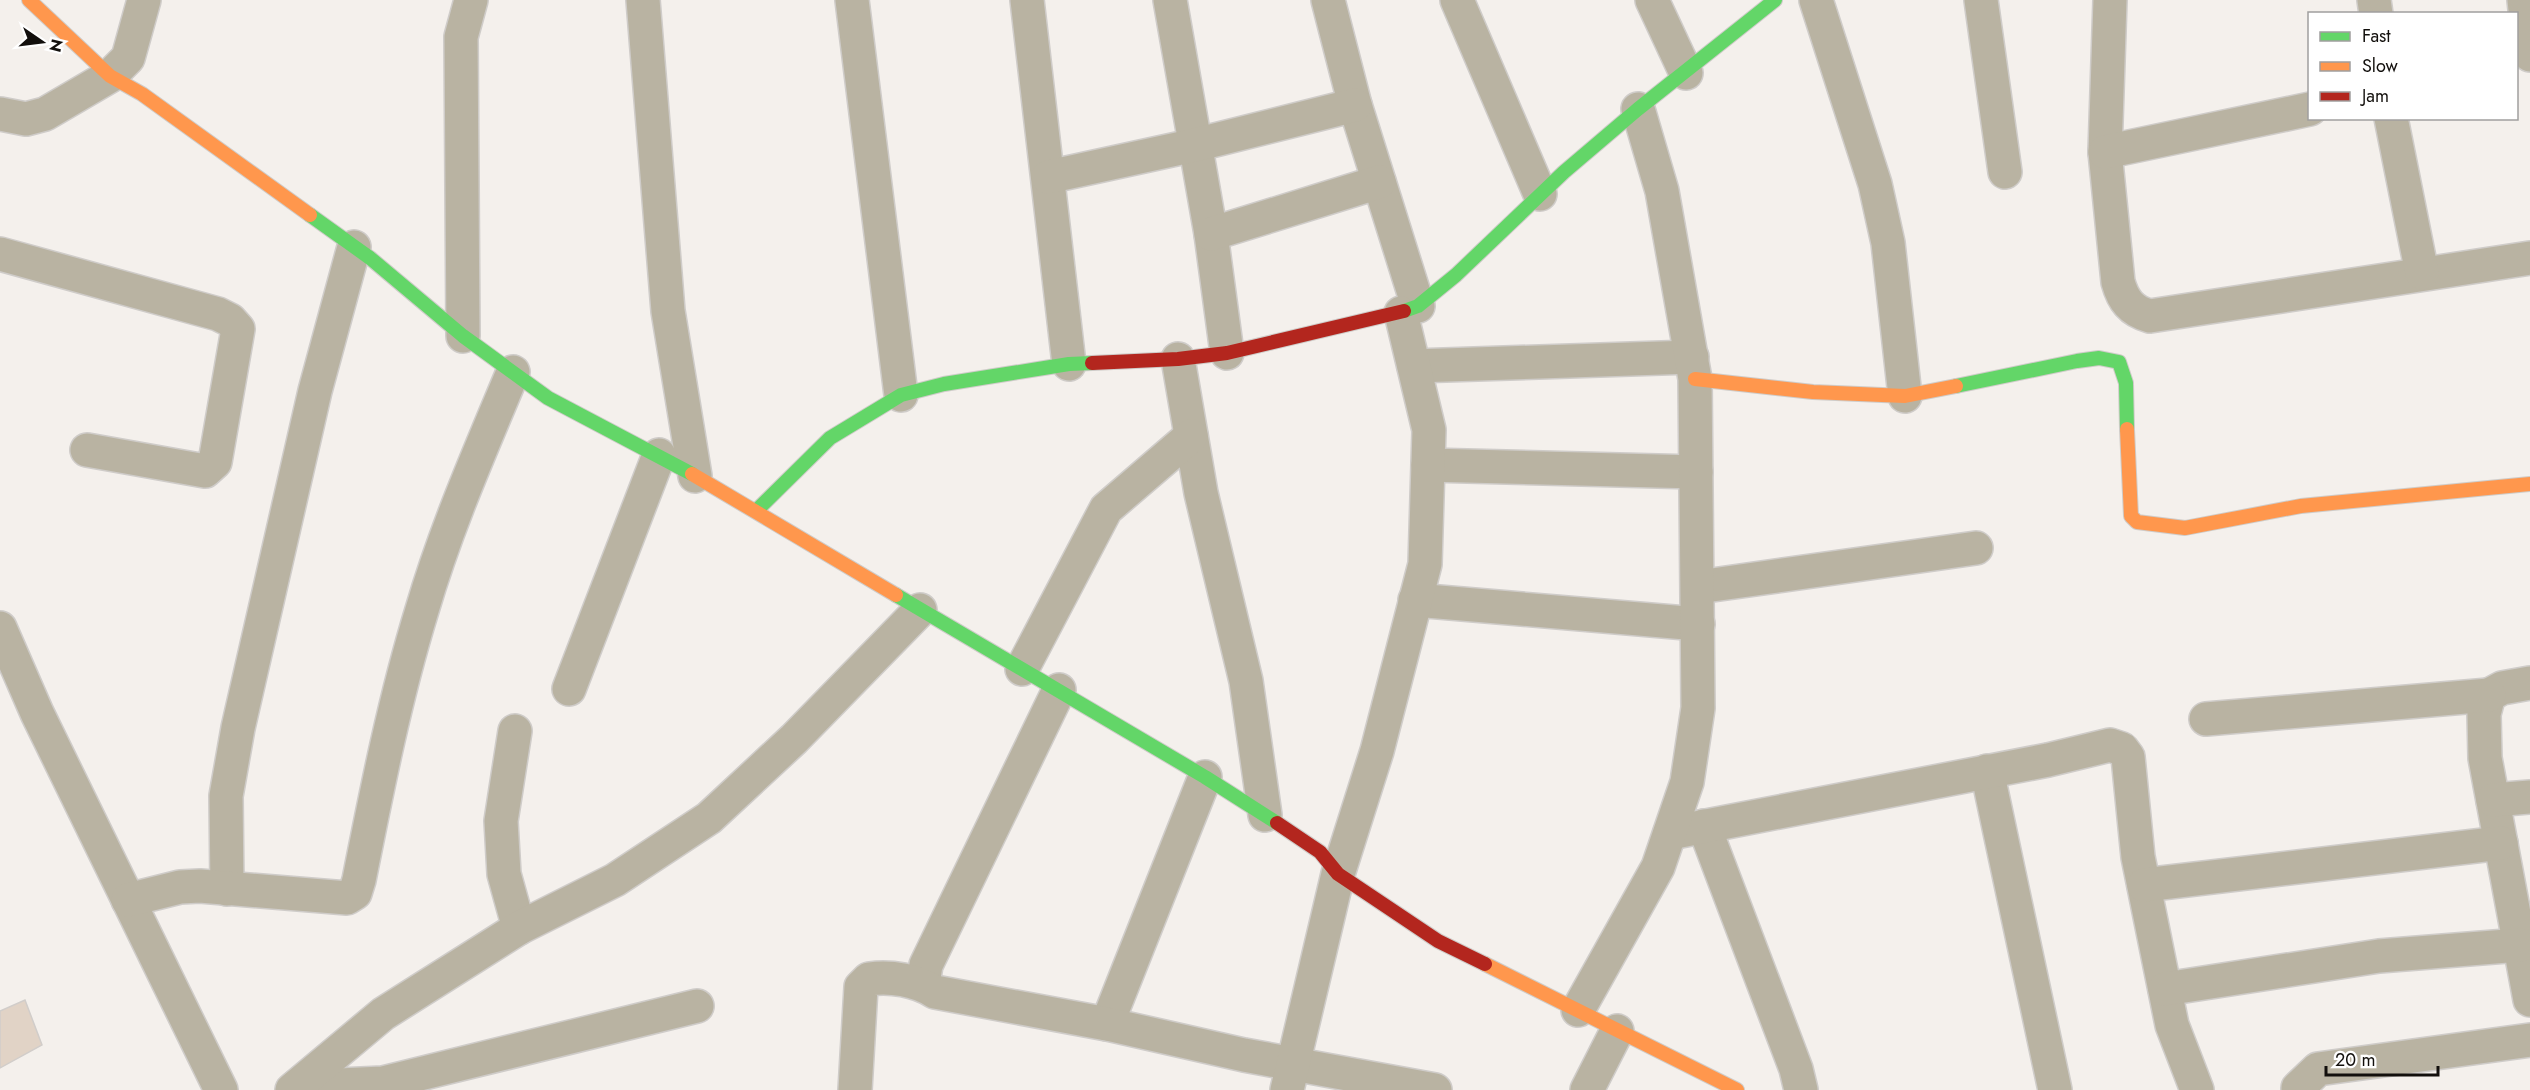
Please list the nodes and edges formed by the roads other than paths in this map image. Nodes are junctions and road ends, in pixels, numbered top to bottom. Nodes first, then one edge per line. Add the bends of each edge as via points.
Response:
1 (28, 0) edge
2 (144, 0) edge
3 (471, 0) edge
4 (643, 0) edge
5 (852, 0) edge
6 (1027, 0) edge
7 (1170, 0) edge
8 (1328, 0) edge
9 (1457, 0) edge
10 (1652, 0) edge
11 (1775, 0) edge
12 (1816, 0) edge
13 (1981, 0) edge
14 (2524, 0) edge
15 (2114, 1) edge
16 (2530, 55) edge
17 (1686, 73) junction
18 (110, 76) junction
19 (1355, 105) junction
20 (1638, 109) junction
21 (2308, 109) edge
22 (0, 114) edge
23 (2391, 120) edge
24 (1195, 145) junction
25 (2105, 152) junction
26 (2005, 172) dead end
27 (1048, 177) junction
28 (1379, 182) junction
29 (1540, 194) junction
30 (1211, 234) junction
31 (354, 247) junction
32 (0, 254) edge
33 (2530, 258) edge
34 (2422, 273) junction
35 (1409, 310) junction
36 (464, 336) junction
37 (1227, 353) junction
38 (1178, 359) junction
39 (1069, 364) junction
40 (1414, 366) junction
41 (1694, 368) junction
42 (513, 372) junction
43 (902, 395) junction
44 (1905, 396) junction
45 (1191, 436) junction
46 (87, 450) dead end
47 (659, 455) junction
48 (1428, 465) junction
49 (1696, 472) junction
50 (695, 476) junction
51 (2530, 484) edge
52 (756, 511) junction
53 (1976, 548) dead end
54 (1698, 587) junction
55 (1415, 600) junction
56 (920, 610) junction
57 (1698, 624) junction
58 (0, 628) edge
59 (1022, 669) junction
60 (2530, 682) edge
61 (569, 689) dead end
62 (1059, 690) junction
63 (2489, 694) junction
64 (2206, 719) dead end
65 (515, 731) dead end
66 (1987, 771) junction
67 (1205, 777) junction
68 (2530, 796) edge
69 (2493, 800) junction
70 (1265, 815) junction
71 (1704, 826) junction
72 (1670, 833) junction
73 (2501, 843) junction
74 (1338, 874) junction
75 (2144, 885) junction
76 (227, 889) junction
77 (128, 900) junction
78 (519, 928) junction
79 (2520, 945) junction
80 (923, 984) junction
81 (2165, 989) junction
82 (2530, 1000) edge
83 (697, 1006) dead end
84 (1578, 1010) junction
85 (1107, 1024) junction
86 (1617, 1031) junction
87 (2530, 1040) edge
88 (1290, 1077) edge
89 (294, 1089) edge
90 (221, 1090) edge
91 (855, 1090) edge
92 (1435, 1090) edge
93 (1587, 1090) edge
94 (1737, 1090) edge
95 (1801, 1090) edge
96 (2055, 1090) edge
97 (2197, 1090) edge
98 (2298, 1090) edge

1 - 18 street
2 - 18 street via 128,58
3 - 36 street via 461,38
4 - 50 street via 668,311
5 - 43 street
6 - 27 street
7 - 24 street
8 - 19 street
9 - 29 street
10 - 17 street
11 - 17 street
12 - 44 street via 1878,194 1888,243
13 - 26 street
14 - 16 street
15 - 25 street
17 - 20 street
18 - 22 street via 45,114 26,119
18 - 31 street via 142,94
19 - 24 street
19 - 28 street
20 - 29 street
20 - 41 street via 1662,191
21 - 25 street
23 - 34 street
24 - 27 street
24 - 30 street
25 - 34 street via 2118,282 2122,298 2137,313 2150,316
27 - 39 street
28 - 30 street
28 - 35 street
29 - 35 street via 1456,275
30 - 37 street
31 - 36 street
31 - 76 street via 315,391 238,728 226,796
32 - 46 street via 218,315 238,328 215,462 205,471
33 - 34 street
35 - 37 street
35 - 40 street
36 - 42 street
37 - 38 street
38 - 39 street
38 - 45 street
39 - 43 street via 944,384
40 - 41 street
40 - 48 street via 1429,430
41 - 44 street via 1813,392
41 - 49 street
42 - 47 street via 548,398
42 - 76 street via 452,520 422,610 389,730 355,894 347,898
43 - 52 street via 830,438
44 - 51 street via 2077,361 2100,358 2119,362 2126,383 2131,516 2137,522 2151,525 2185,528 2301,506
45 - 59 street via 1106,509
45 - 70 street via 1246,681
47 - 50 street
47 - 61 street
48 - 49 street
48 - 55 street via 1425,564
49 - 54 street
50 - 52 street
52 - 56 street
53 - 54 street
54 - 57 street
55 - 57 street
55 - 74 street via 1377,751
56 - 59 street
56 - 78 street via 709,818 615,880
57 - 72 street via 1698,708 1687,782
58 - 77 street
59 - 62 street
60 - 63 street
62 - 67 street
62 - 80 street via 926,965
63 - 64 street
63 - 69 street via 2484,714 2485,758
65 - 78 street via 501,821 504,874
66 - 71 street
66 - 75 street via 2110,745 2122,749 2128,757
66 - 96 street
67 - 70 street
67 - 85 street
68 - 69 street
69 - 73 street
70 - 74 street via 1320,852
71 - 72 street
71 - 95 street
72 - 84 street via 1658,867
73 - 75 street
73 - 79 street
74 - 84 street via 1438,942
74 - 88 street
75 - 81 street
76 - 77 street via 180,887
77 - 90 street
78 - 89 street via 383,1014
79 - 81 street via 2379,956
79 - 82 street
80 - 85 street via 935,992
80 - 91 street via 883,977 869,979 861,987
81 - 97 street via 2172,1025
83 - 89 street via 383,1083
84 - 86 street
85 - 88 street
86 - 93 street
86 - 94 street
87 - 98 street via 2318,1069
88 - 92 street

